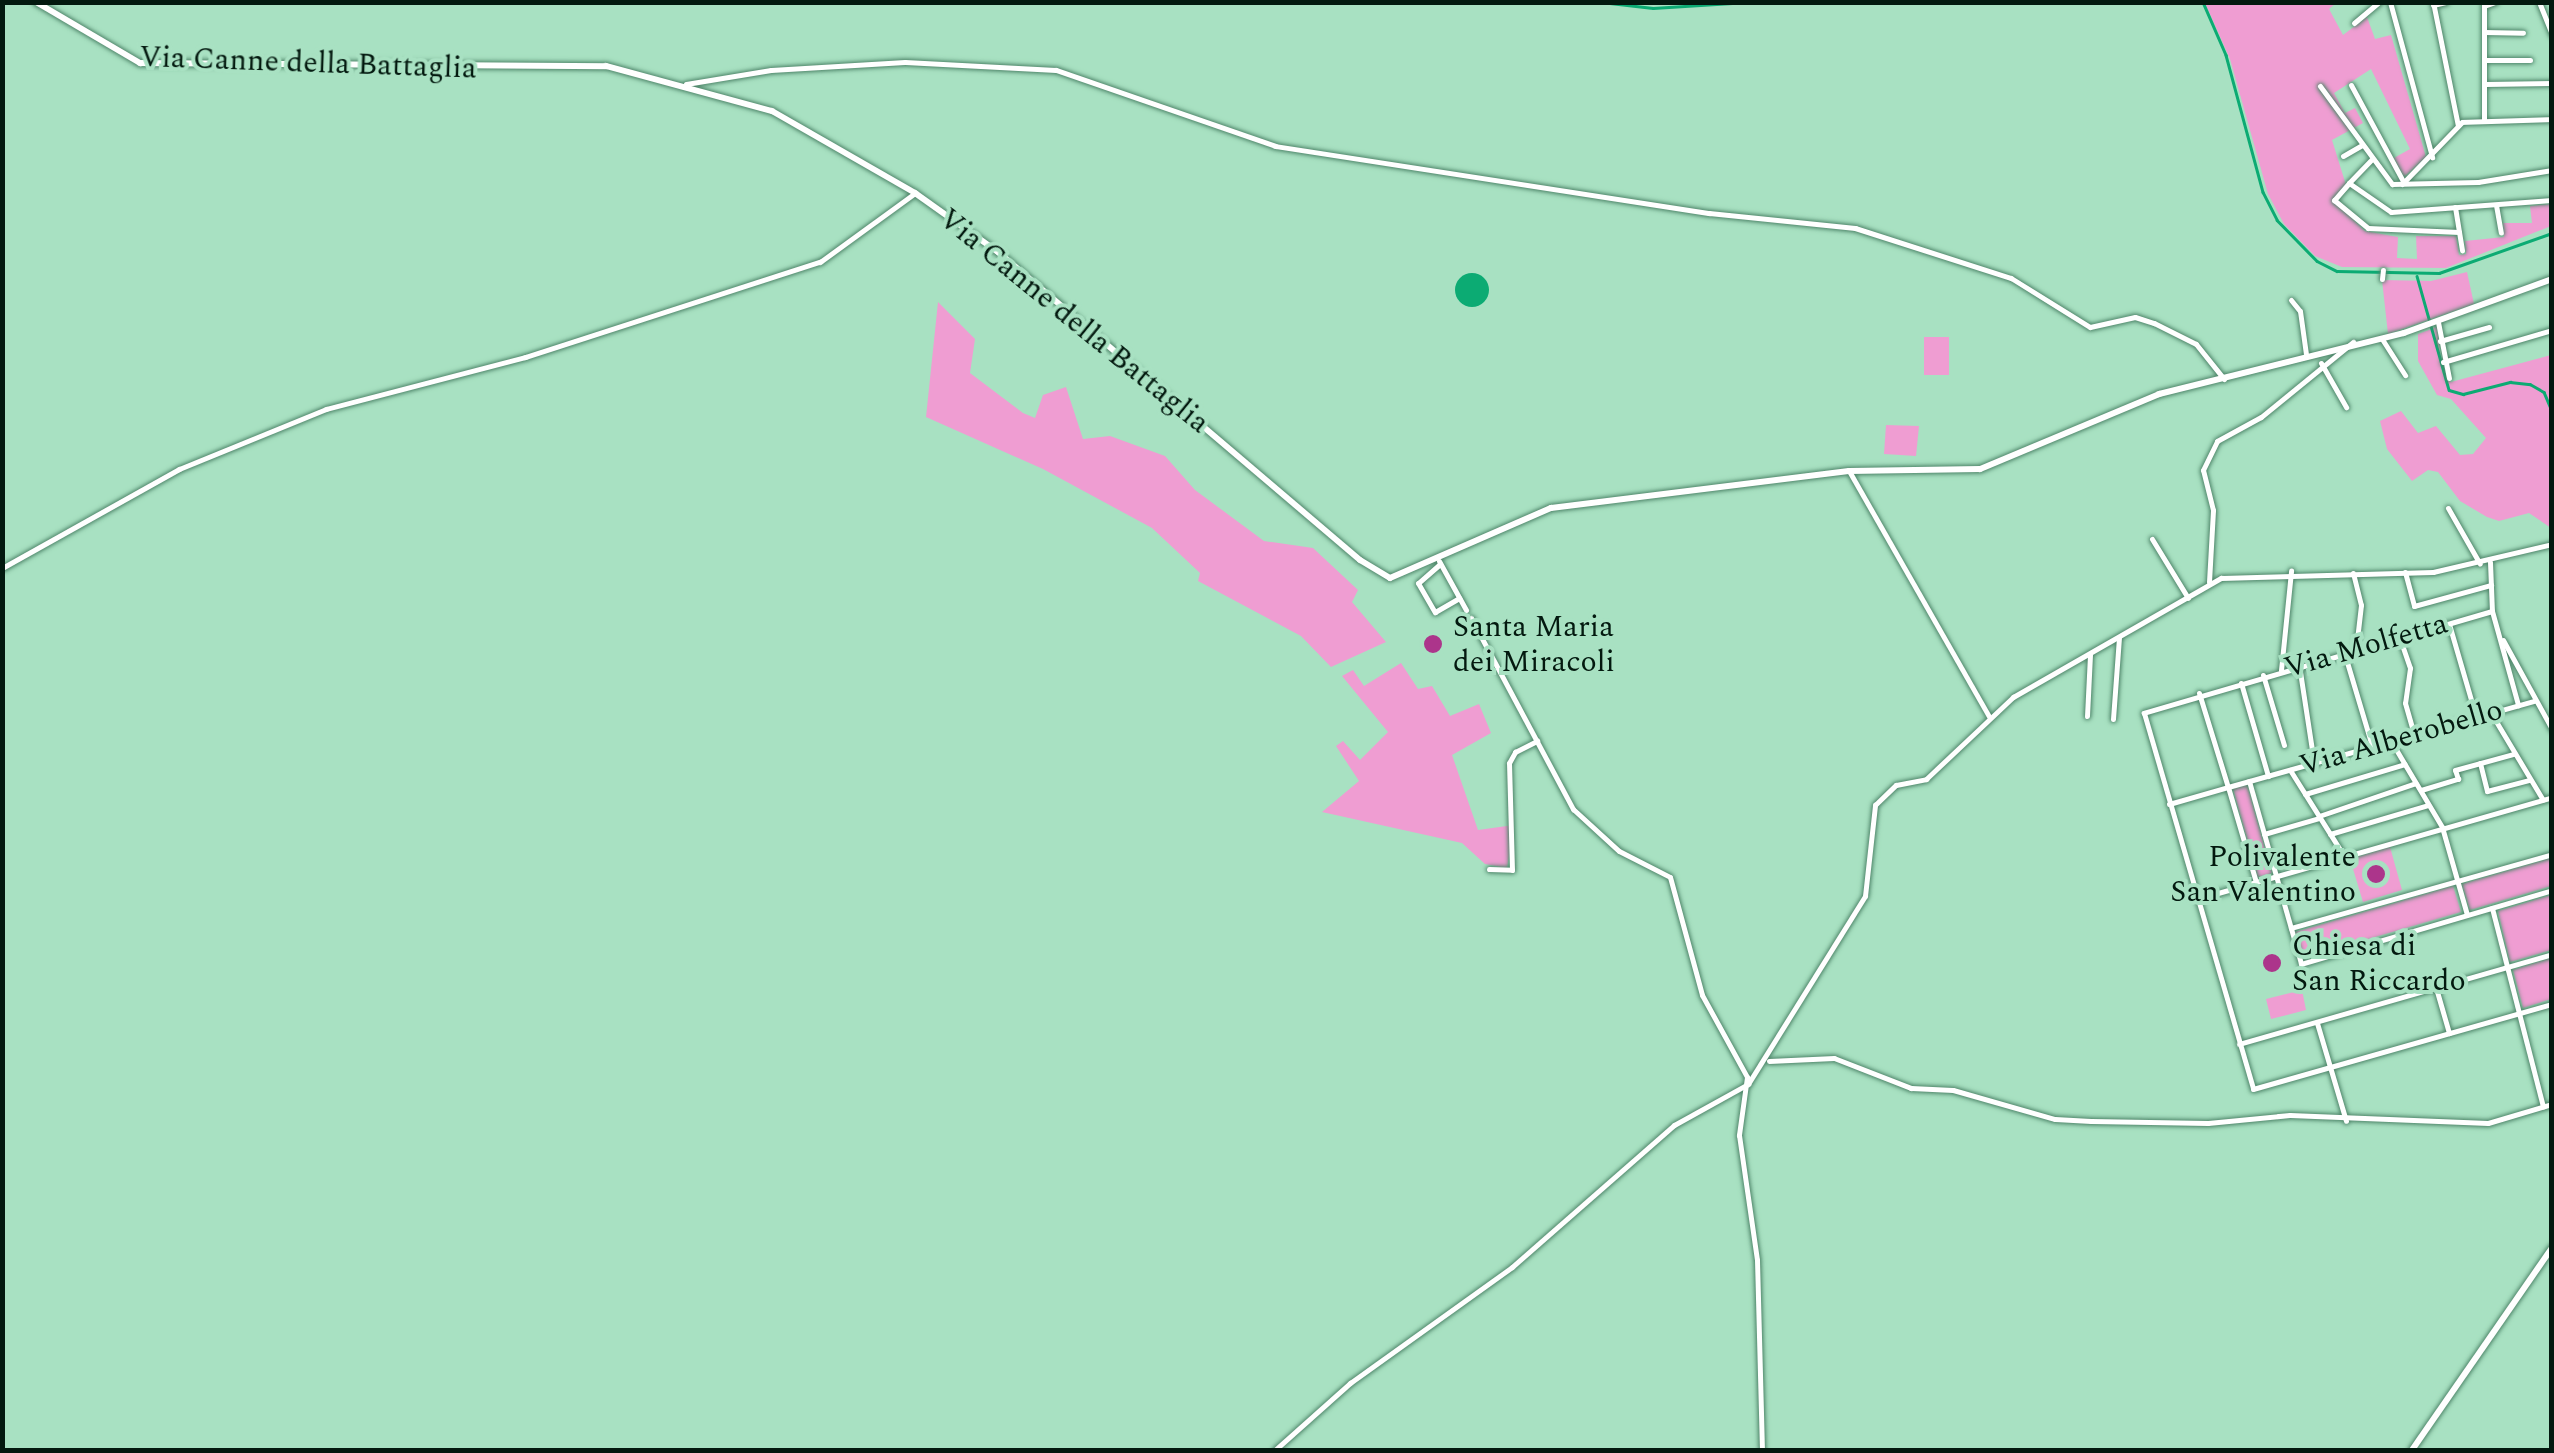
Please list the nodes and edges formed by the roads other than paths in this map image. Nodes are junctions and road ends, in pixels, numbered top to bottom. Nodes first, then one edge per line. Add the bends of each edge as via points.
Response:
1 (36, 2) edge
2 (2379, 2) edge
3 (2390, 2) edge
4 (2446, 2) edge
5 (2495, 2) edge
6 (2539, 2) edge
7 (2433, 4) edge
8 (2484, 4) edge
9 (2354, 23) dead end
10 (2484, 32) junction
11 (2523, 33) dead end
12 (2552, 34) edge
13 (2484, 60) junction
14 (2530, 60) dead end
15 (2552, 83) edge
16 (686, 84) junction
17 (2484, 84) junction
18 (2351, 85) dead end
19 (2320, 86) dead end
20 (2484, 119) junction
21 (2552, 119) edge
22 (2458, 126) junction
23 (2362, 145) junction
24 (2343, 156) dead end
25 (2432, 157) junction
26 (2372, 159) junction
27 (2552, 170) edge
28 (2349, 183) junction
29 (2402, 184) junction
30 (915, 193) junction
31 (2552, 200) edge
32 (2496, 205) junction
33 (2455, 207) junction
34 (2460, 232) junction
35 (2501, 233) dead end
36 (2462, 250) dead end
37 (2383, 270) dead end
38 (2382, 279) dead end
39 (2552, 280) edge
40 (2291, 300) dead end
41 (2438, 322) junction
42 (2489, 327) dead end
43 (2552, 330) edge
44 (2382, 339) junction
45 (2440, 341) junction
46 (2353, 342) junction
47 (2306, 354) junction
48 (2443, 362) junction
49 (2321, 363) junction
50 (2405, 374) dead end
51 (2449, 378) dead end
52 (2224, 379) junction
53 (2346, 407) dead end
54 (1849, 471) junction
55 (2448, 508) dead end
56 (2152, 540) dead end
57 (2552, 544) edge
58 (1439, 561) junction
59 (2490, 562) junction
60 (2480, 564) junction
61 (2, 568) edge
62 (2291, 571) junction
63 (2353, 572) junction
64 (2405, 572) junction
65 (2210, 582) junction
66 (2491, 585) junction
67 (1459, 598) junction
68 (2188, 598) junction
69 (1466, 610) dead end
70 (2492, 610) junction
71 (1471, 618) dead end
72 (2448, 623) junction
73 (2497, 627) junction
74 (2119, 636) junction
75 (2399, 636) junction
76 (2356, 648) junction
77 (2344, 652) junction
78 (2090, 654) junction
79 (2299, 665) junction
80 (2282, 670) junction
81 (2263, 676) junction
82 (2240, 681) junction
83 (2199, 693) junction
84 (2534, 701) junction
85 (2518, 705) junction
86 (2491, 713) junction
87 (2552, 713) edge
88 (1989, 716) junction
89 (2086, 716) dead end
90 (2543, 716) junction
91 (2476, 717) junction
92 (2113, 719) dead end
93 (2552, 730) edge
94 (2414, 734) junction
95 (2391, 741) junction
96 (1538, 742) junction
97 (2284, 745) dead end
98 (2372, 746) junction
99 (2513, 754) junction
100 (2314, 763) junction
101 (2480, 763) junction
102 (2405, 764) junction
103 (2290, 770) junction
104 (2268, 776) junction
105 (2529, 780) junction
106 (2248, 782) junction
107 (2416, 782) junction
108 (2228, 787) junction
109 (2420, 790) junction
110 (2305, 794) junction
111 (2552, 797) edge
112 (2543, 800) junction
113 (2170, 804) junction
114 (2429, 805) junction
115 (2319, 817) junction
116 (2442, 827) junction
117 (2264, 834) junction
118 (2330, 834) junction
119 (2552, 854) edge
120 (2344, 856) junction
121 (1488, 868) dead end
122 (2276, 876) junction
123 (2457, 880) junction
124 (2256, 882) junction
125 (2552, 890) edge
126 (2196, 899) junction
127 (2492, 908) junction
128 (2467, 915) junction
129 (2291, 928) junction
130 (2552, 954) edge
131 (2507, 967) junction
132 (2436, 988) junction
133 (2552, 1004) edge
134 (2519, 1014) junction
135 (2317, 1022) junction
136 (2449, 1034) junction
137 (2239, 1044) junction
138 (1764, 1063) junction
139 (2332, 1067) junction
140 (1748, 1084) junction
141 (2552, 1104) edge
142 (2544, 1107) junction
143 (2346, 1121) junction
144 (2552, 1248) edge
145 (1275, 1450) edge
146 (1762, 1450) edge
147 (2412, 1450) edge

1 - 16 street, Via Canne della Battaglia via 120,55 154,64 606,66
2 - 9 street
3 - 25 street
4 - 7 street
5 - 8 street
6 - 12 street
7 - 22 street
8 - 10 street
10 - 11 street
10 - 13 street
13 - 14 street
13 - 17 street
15 - 17 street
16 - 30 street, Via Canne della Battaglia via 790,119
16 - 52 street via 905,62 1056,70 1262,143 1709,213 1855,228 2011,278 2090,326 2143,318 2196,344
17 - 20 street
18 - 29 street
19 - 23 street
20 - 21 street
20 - 22 street
22 - 25 street
23 - 24 street
23 - 26 street
25 - 29 street
26 - 28 street
26 - 29 street via 2388,181
27 - 29 street via 2478,182
28 - 33 street via 2391,212
28 - 34 street via 2334,200 2368,228
30 - 58 street, Via Canne della Battaglia via 998,252 1360,560 1390,578
30 - 61 street via 820,262 525,357 326,409 145,486
31 - 32 street
32 - 33 street
32 - 35 street
33 - 34 street
34 - 36 street
37 - 38 street
39 - 41 street
40 - 47 street via 2300,311
41 - 44 street
41 - 45 street
42 - 45 street
43 - 48 street
44 - 46 street
44 - 50 street
45 - 48 street
46 - 47 street
46 - 49 street
47 - 52 street
48 - 51 street
49 - 53 street
49 - 65 street via 2274,407 2217,441 2208,457
52 - 54 street via 2159,394 1980,469
54 - 58 street via 1551,508
54 - 88 street
55 - 60 street
56 - 68 street
57 - 59 street
58 - 67 street
58 - 67 street via 1418,583 1435,612
59 - 60 street
59 - 66 street
60 - 64 street
62 - 63 street
62 - 65 street via 2245,572
62 - 80 street
63 - 64 street
63 - 76 street via 2362,605
64 - 66 street via 2414,606
65 - 68 street
66 - 70 street
67 - 69 street
68 - 74 street
70 - 72 street, Via Molfetta
70 - 73 street
71 - 96 street
72 - 75 street, Via Molfetta
72 - 91 street
73 - 84 street
73 - 85 street
74 - 78 street
74 - 92 street
75 - 76 street, Via Molfetta
75 - 94 street via 2410,668 2405,703
76 - 77 street, Via Molfetta
77 - 79 street, Via Molfetta
77 - 98 street
78 - 88 street
78 - 89 street
79 - 80 street, Via Molfetta
79 - 100 street
80 - 81 street, Via Molfetta
81 - 82 street, Via Molfetta
81 - 97 street
82 - 83 street, Via Molfetta
82 - 104 street
83 - 108 street
83 - 113 street, Via Molfetta via 2144,714
84 - 85 street, Via Alberobello
84 - 90 street
85 - 86 street, Via Alberobello
86 - 91 street, Via Alberobello
86 - 99 street
87 - 90 street
88 - 138 street via 1926,779 1896,784 1875,805 1865,896
90 - 93 street
91 - 94 street, Via Alberobello
94 - 95 street, Via Alberobello
95 - 98 street, Via Alberobello
95 - 102 street
96 - 121 street via 1508,763 1513,865 1509,872
96 - 140 street via 1586,825 1670,877 1702,995
98 - 100 street, Via Alberobello
99 - 101 street
99 - 105 street
100 - 103 street, Via Alberobello
101 - 105 street via 2488,791
101 - 109 street via 2455,770 2458,779
102 - 107 street
102 - 110 street
103 - 104 street, Via Alberobello
103 - 110 street
104 - 106 street, Via Alberobello
105 - 112 street
106 - 108 street, Via Alberobello
106 - 117 street
107 - 109 street
107 - 115 street
108 - 113 street, Via Alberobello
108 - 124 street
109 - 114 street
110 - 115 street
111 - 112 street
112 - 116 street
113 - 126 street
114 - 116 street
114 - 118 street
115 - 117 street
115 - 118 street
116 - 120 street
116 - 123 street
117 - 122 street
118 - 120 street
119 - 123 street
120 - 122 street
122 - 124 street
122 - 129 street
123 - 128 street
123 - 129 street
124 - 126 street
125 - 127 street
126 - 137 street
127 - 128 street
127 - 131 street
128 - 129 street via 2301,964
130 - 131 street
131 - 132 street
131 - 134 street
132 - 135 street
132 - 136 street
133 - 134 street
134 - 136 street
134 - 142 street
135 - 137 street
135 - 139 street
136 - 139 street
137 - 139 street via 2258,1089
138 - 140 street
138 - 143 street via 1834,1058 1911,1088 1953,1090 2055,1119 2208,1124 2290,1115
139 - 143 street
140 - 145 street via 1666,1132 1512,1267 1350,1383
140 - 146 street via 1740,1136 1757,1260
141 - 142 street
142 - 143 street via 2488,1123
144 - 147 street

